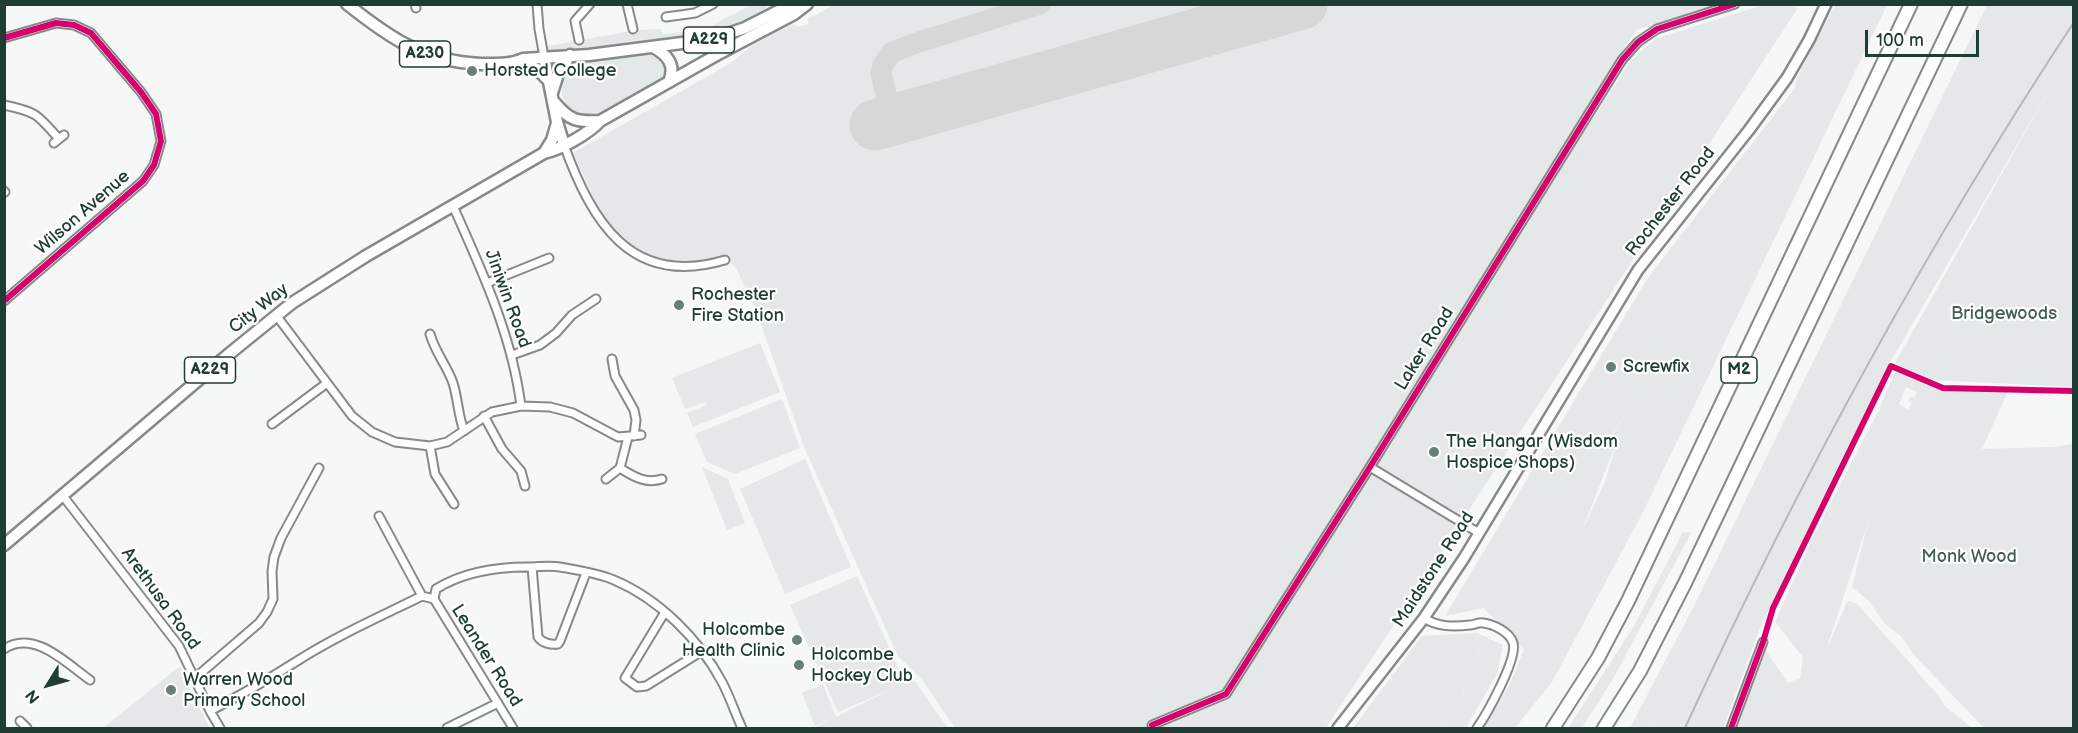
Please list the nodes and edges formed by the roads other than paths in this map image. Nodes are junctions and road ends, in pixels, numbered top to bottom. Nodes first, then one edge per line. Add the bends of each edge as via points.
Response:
1 (347, 4) edge
2 (537, 4) edge
3 (590, 4) edge
4 (627, 4) edge
5 (692, 4) edge
6 (713, 4) edge
7 (792, 4) edge
8 (807, 4) edge
9 (1735, 4) edge
10 (1826, 4) edge
11 (1911, 4) edge
12 (1961, 4) edge
13 (774, 9) edge
14 (695, 13) junction
15 (666, 17) dead end
16 (633, 29) dead end
17 (4, 38) edge
18 (579, 40) dead end
19 (653, 47) junction
20 (570, 56) junction
21 (544, 57) junction
22 (516, 62) junction
23 (669, 82) junction
24 (552, 93) junction
25 (4, 105) edge
26 (600, 121) junction
27 (557, 122) junction
28 (59, 139) dead end
29 (564, 145) junction
30 (544, 153) junction
31 (453, 206) junction
32 (549, 258) dead end
33 (725, 260) dead end
34 (487, 284) junction
35 (596, 299) dead end
36 (5, 301) edge
37 (276, 315) junction
38 (430, 334) dead end
39 (512, 355) junction
40 (612, 358) dead end
41 (327, 383) junction
42 (521, 406) junction
43 (484, 416) junction
44 (1546, 422) joint
45 (272, 424) dead end
46 (464, 431) junction
47 (635, 436) junction
48 (429, 446) junction
49 (1370, 466) junction
50 (319, 468) dead end
51 (620, 468) junction
52 (606, 479) dead end
53 (662, 479) dead end
54 (525, 486) dead end
55 (63, 496) junction
56 (454, 504) dead end
57 (379, 516) dead end
58 (1479, 533) junction
59 (4, 544) edge
60 (532, 567) junction
61 (586, 573) junction
62 (422, 596) junction
63 (434, 599) junction
64 (664, 612) junction
65 (1424, 618) junction
66 (1763, 642) dead end
67 (4, 649) edge
68 (702, 651) junction
69 (195, 678) junction
70 (90, 680) dead end
71 (498, 703) junction
72 (210, 711) junction
73 (20, 721) dead end
74 (1152, 725) dead end
75 (27, 729) edge
76 (220, 729) edge
77 (447, 729) edge
78 (513, 729) edge
79 (742, 729) edge
80 (1338, 729) edge
81 (1478, 729) edge
82 (1553, 729) edge
83 (1604, 729) edge
84 (1731, 729) edge

1 - 22 main road, A230 via 388,36 424,53 466,63
2 - 21 street
3 - 18 street via 575,21
4 - 16 street
5 - 14 street
6 - 14 street
7 - 13 main road, A229
8 - 23 main road, A229 via 794,15
9 - 49 street, Laker Road via 1657,29 1622,60
10 - 44 main road, Rochester Road via 1786,78 1638,270
11 - 82 highway, M2 via 1633,591 1598,658
12 - 83 highway, M2 via 1685,583 1640,671
13 - 19 main road, A229 via 726,36
14 - 15 street
17 - 36 street, Wilson Avenue via 56,23 74,25 91,33 156,114 161,141 154,165 143,181
19 - 20 main road, A229
19 - 23 main road via 670,60
20 - 21 main road, A229
20 - 24 main road
21 - 22 main road, A230
21 - 24 main road
22 - 24 main road via 537,69
23 - 26 main road, A229
24 - 26 main road via 567,116 576,121
24 - 27 main road
25 - 28 street via 36,114
26 - 29 main road, A229
27 - 29 main road
27 - 30 main road
29 - 30 main road, City Way / A229
29 - 33 street via 596,216 626,248 651,261 678,267
30 - 31 main road, City Way / A229
31 - 34 street, Jiniwin Road
31 - 37 main road, City Way / A229 via 336,274
32 - 34 street
34 - 39 street, Jiniwin Road
35 - 39 street via 540,345
37 - 41 street
37 - 55 main road, City Way / A229
38 - 46 street via 452,381
39 - 42 street, Jiniwin Road
40 - 47 street via 615,376 634,410
41 - 45 street
41 - 48 street via 352,416 372,432 395,442
42 - 43 street
42 - 47 street via 573,413 618,437
43 - 46 street
43 - 54 street via 502,449 521,471
44 - 58 main road, Maidstone Road
46 - 48 street via 447,442
47 - 51 street
48 - 56 street via 435,474
49 - 58 street
49 - 74 street, Laker Road via 1226,694
50 - 69 street via 281,538 272,571 273,599 263,619
51 - 52 street
51 - 53 street via 640,479
55 - 59 main road, City Way / A229
55 - 69 street, Arethusa Road via 179,646
57 - 62 street
58 - 65 main road, Maidstone Road
60 - 61 street
60 - 61 street via 538,637 553,645 560,640
60 - 63 street via 505,567 459,578 436,589
61 - 64 street via 621,583
62 - 63 street
62 - 72 street
63 - 71 street, Leander Road
64 - 68 street
64 - 68 street via 625,678 637,687 645,686
65 - 80 main road, Maidstone Road
65 - 81 street via 1446,626 1481,622 1504,631 1512,639 1514,651 1509,665
66 - 84 street
67 - 70 street via 19,642 35,644
68 - 79 street via 722,682
69 - 72 street, Arethusa Road
71 - 77 street
71 - 78 street, Leander Road
72 - 76 street, Arethusa Road
73 - 75 street

